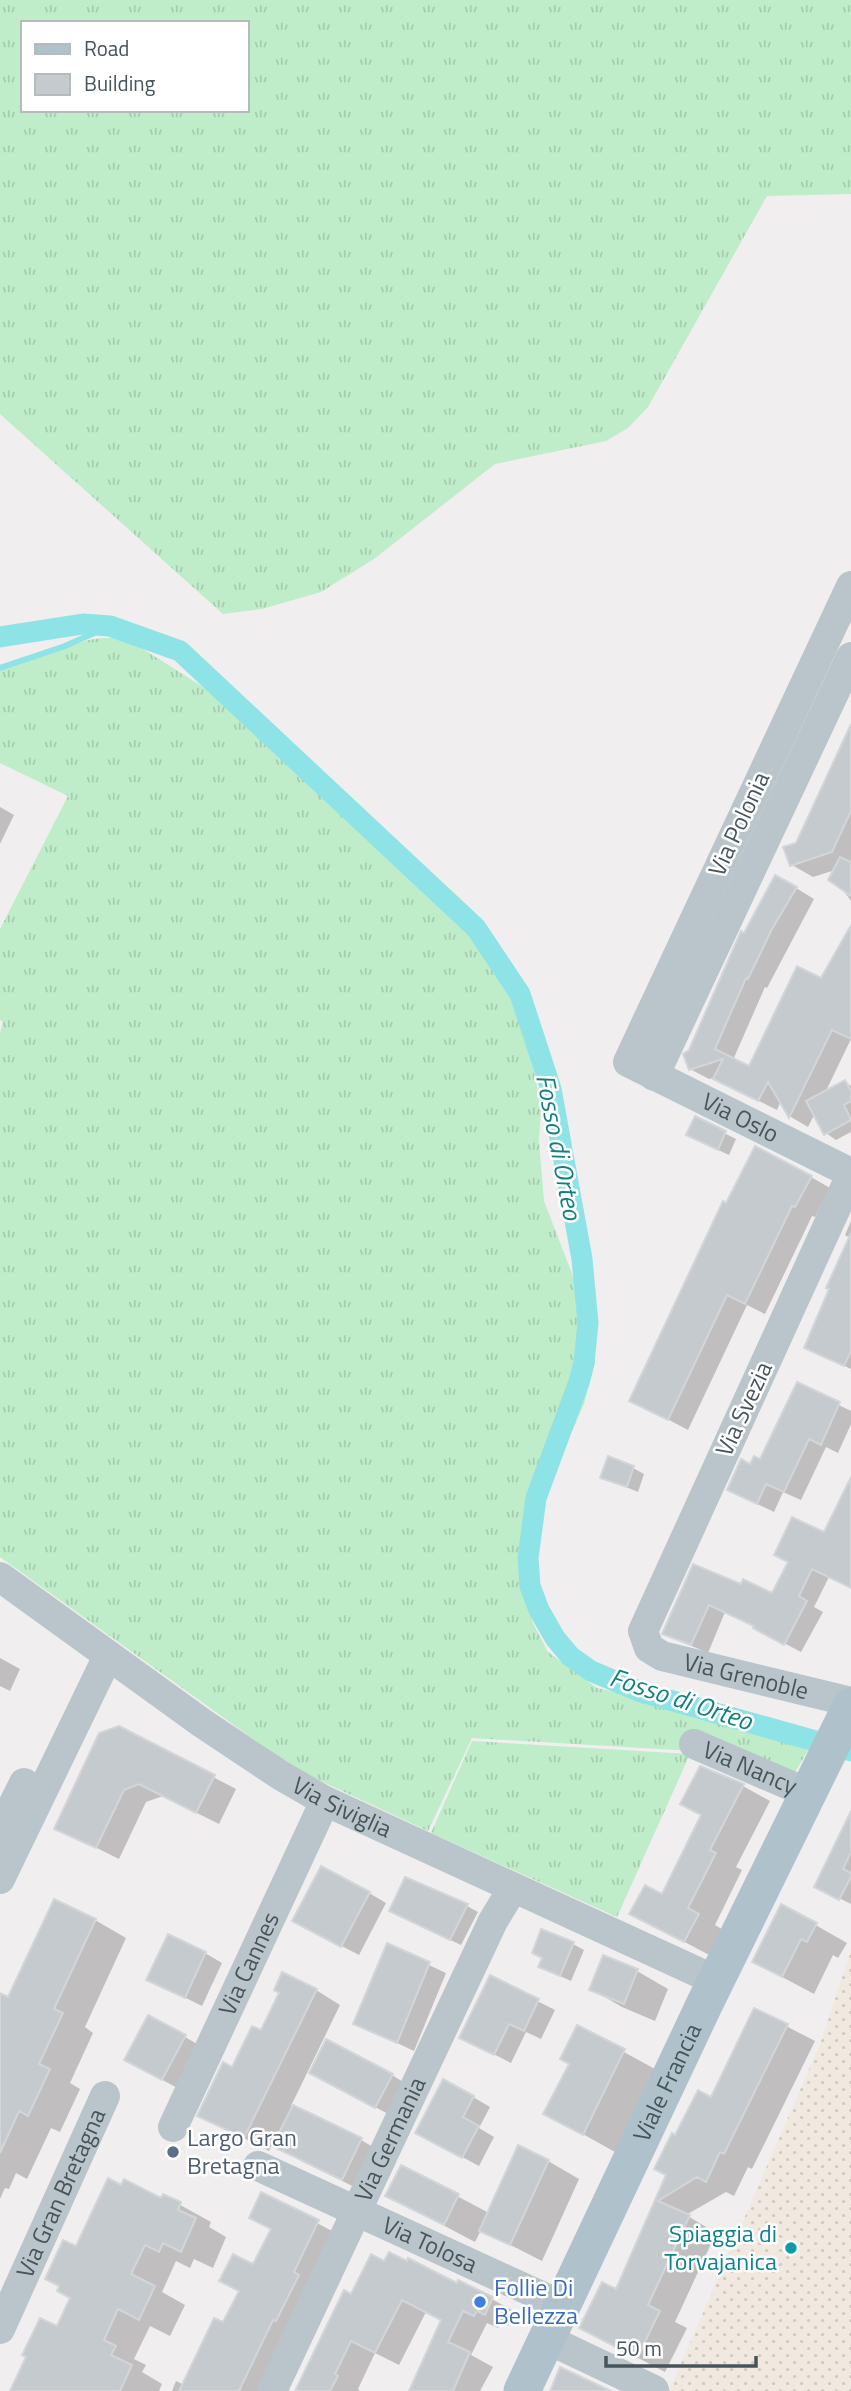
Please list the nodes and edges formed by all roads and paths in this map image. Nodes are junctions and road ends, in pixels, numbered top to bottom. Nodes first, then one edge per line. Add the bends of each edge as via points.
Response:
1 (851, 586) edge
2 (851, 657) edge
3 (641, 1069) junction
4 (851, 1174) edge
5 (0, 1577) edge
6 (646, 1644) joint
7 (100, 1650) junction
8 (850, 1707) edge
9 (694, 1744) dead end
10 (812, 1785) junction
11 (325, 1801) junction
12 (0, 1831) edge
13 (0, 1879) edge
14 (513, 1888) junction
15 (717, 1982) junction
16 (105, 2096) dead end
17 (173, 2127) dead end
18 (258, 2166) dead end
19 (356, 2211) junction
20 (563, 2306) junction
21 (0, 2329) edge
22 (547, 2339) junction
23 (654, 2390) edge
24 (272, 2391) edge
25 (522, 2391) edge

1 - 3 street, Via Polonia
2 - 3 street, Via Polonia
3 - 4 street, Via Oslo
4 - 6 street, Via Svezia via 645,1623
5 - 7 street, Via Siviglia
6 - 8 street, Via Grenoble via 662,1656
7 - 11 street, Via Siviglia via 266,1766
7 - 12 street
7 - 13 street
8 - 10 main road, Viale Francia
9 - 10 street, Via Nancy
10 - 15 main road, Viale Francia
11 - 14 street, Via Siviglia
11 - 17 street, Via Cannes
14 - 15 street, Via Siviglia
14 - 19 street, Via Germania via 493,1921
15 - 20 main road, Viale Francia
16 - 21 street, Via Gran Bretagna
18 - 19 street, Via Tolosa
19 - 20 street, Via Tolosa
19 - 24 street, Via Germania
20 - 22 main road, Viale Francia
22 - 23 street
22 - 25 main road, Viale Francia

